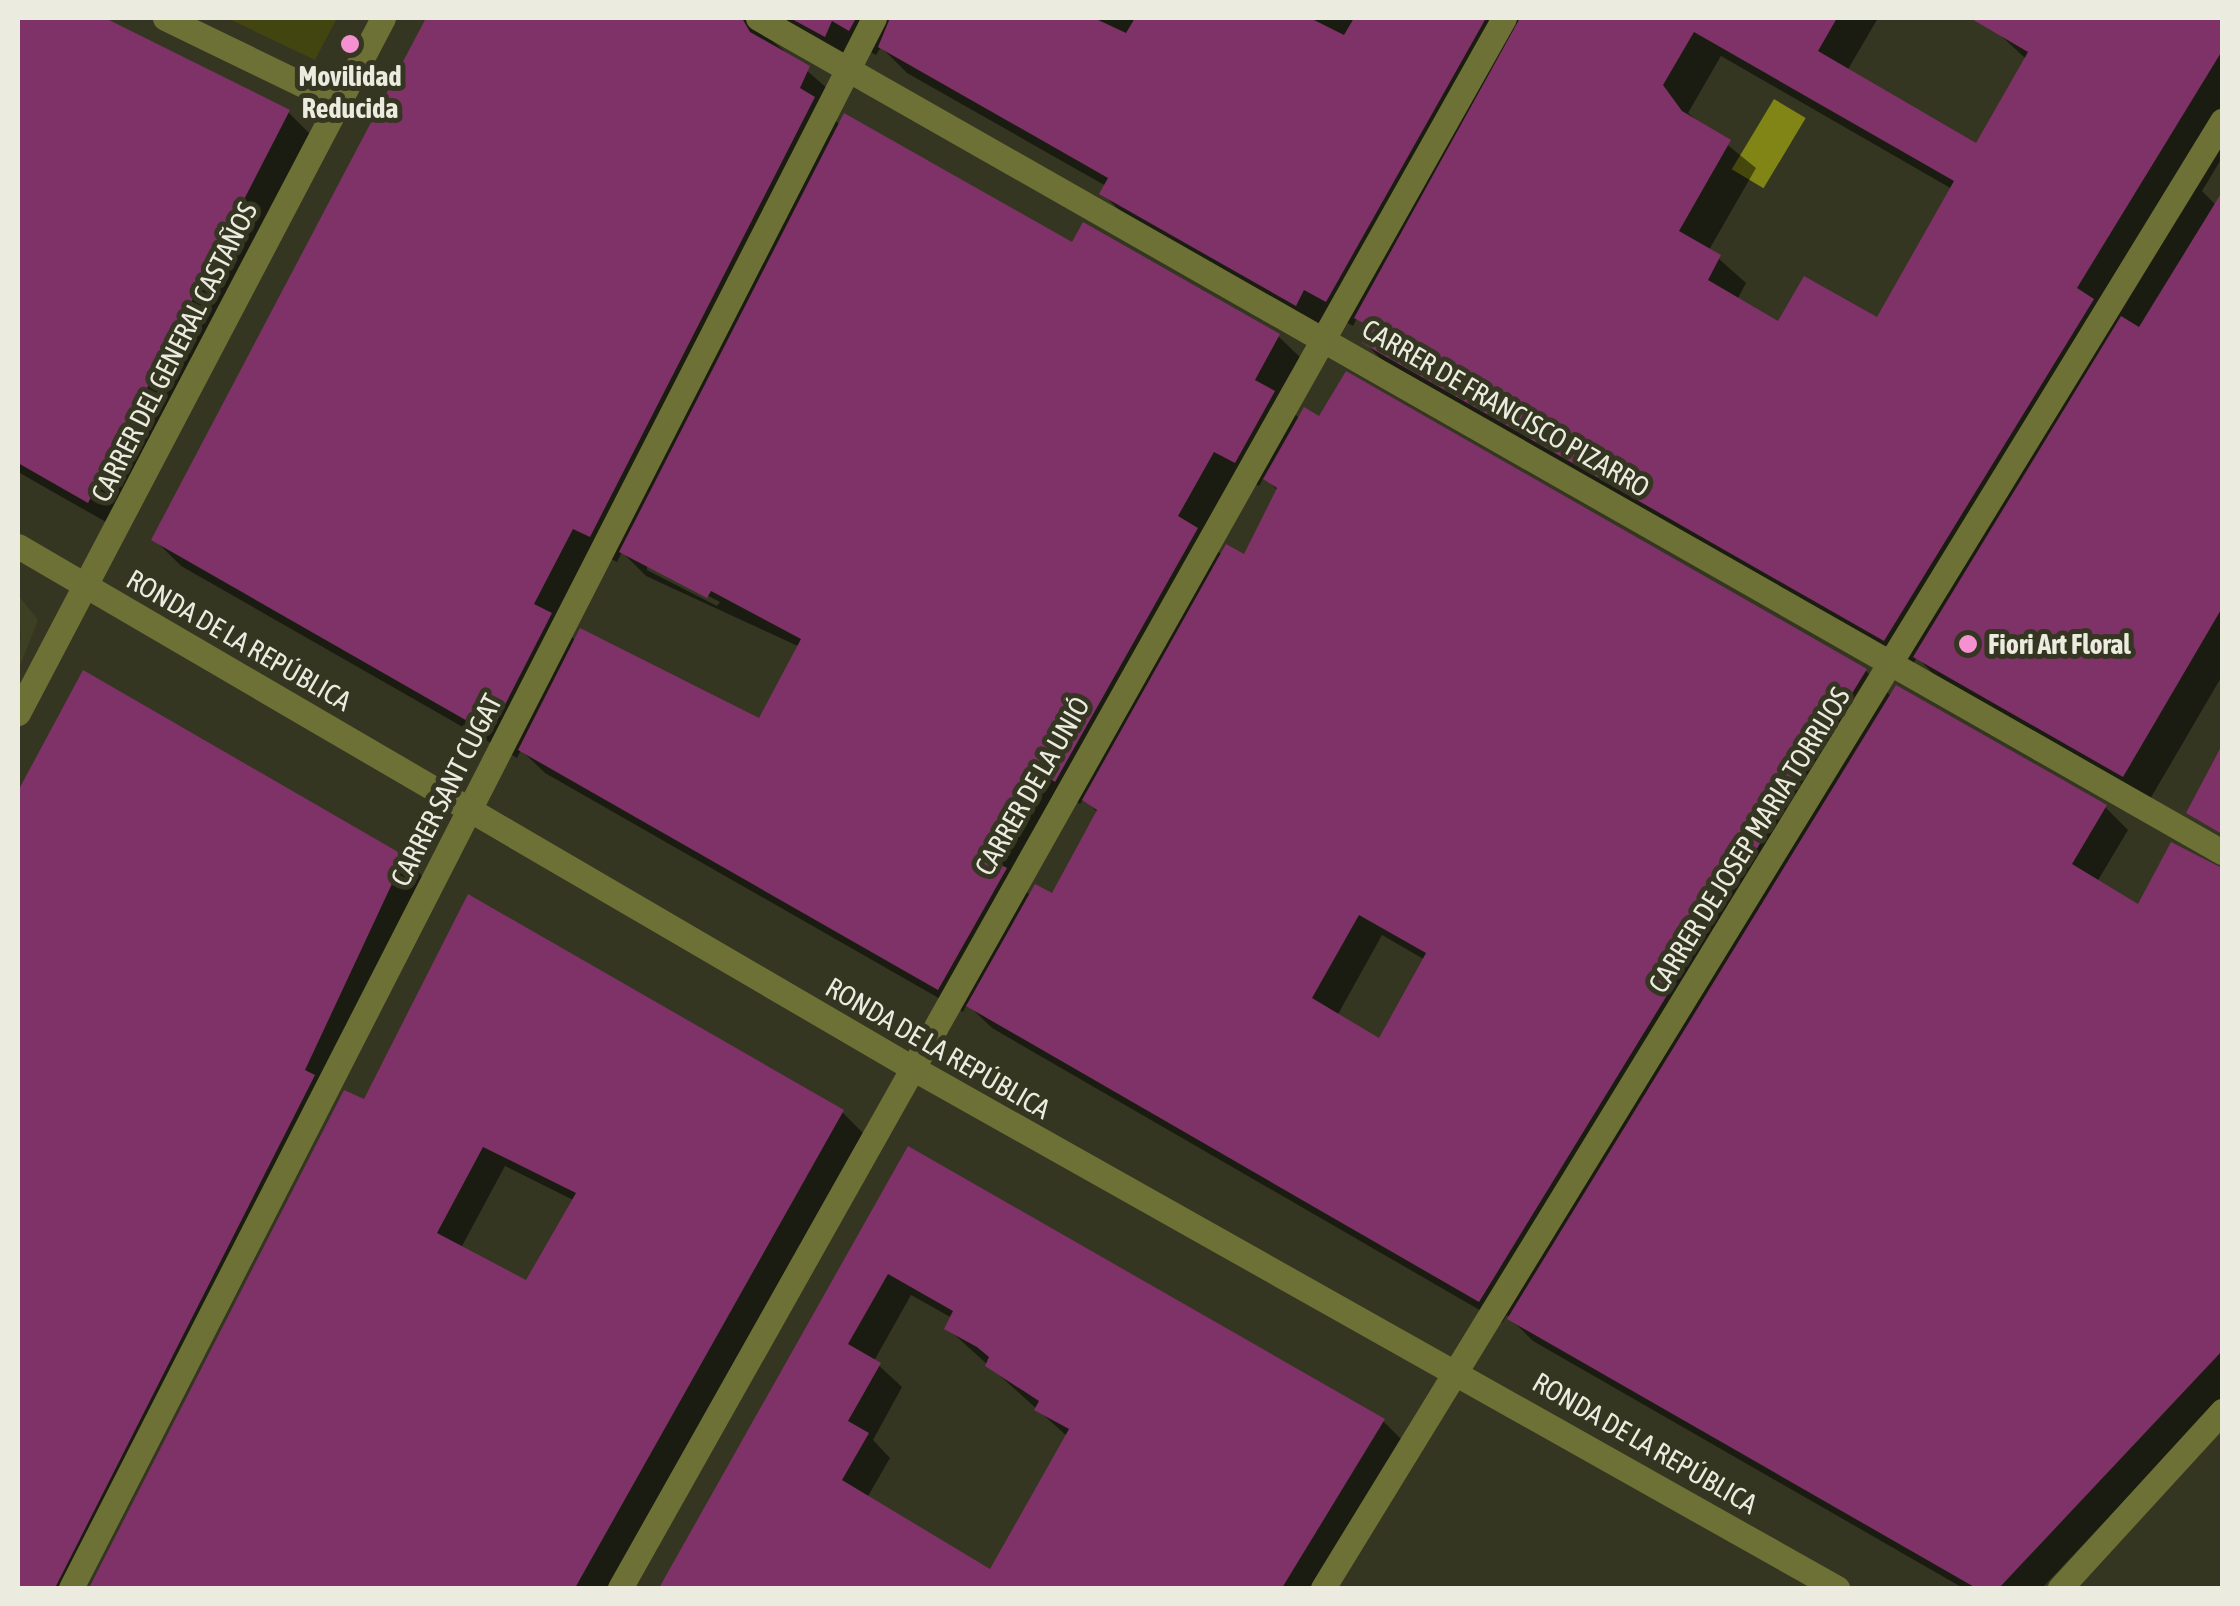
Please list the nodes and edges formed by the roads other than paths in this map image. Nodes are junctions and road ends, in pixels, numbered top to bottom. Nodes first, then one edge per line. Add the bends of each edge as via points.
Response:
1 (166, 18) edge
2 (383, 18) edge
3 (758, 18) edge
4 (874, 18) edge
5 (1504, 18) edge
6 (849, 71) junction
7 (338, 102) junction
8 (2222, 121) edge
9 (1321, 338) junction
10 (18, 546) edge
11 (86, 585) junction
12 (1893, 662) junction
13 (18, 712) edge
14 (468, 811) junction
15 (2222, 852) edge
16 (909, 1066) junction
17 (1455, 1371) junction
18 (2222, 1411) edge
19 (70, 1588) edge
20 (620, 1588) edge
21 (1324, 1588) edge
22 (1837, 1588) edge
23 (2060, 1588) edge

1 - 7 street
2 - 7 street, CARRER DEL GENERAL CASTAÑOS
3 - 6 street, CARRER DE FRANCISCO PIZARRO
4 - 6 street, CARRER SANT CUGAT
5 - 9 street, CARRER DE LA UNIÓ
6 - 9 street, CARRER DE FRANCISCO PIZARRO
6 - 14 street, CARRER SANT CUGAT
7 - 11 street, CARRER DEL GENERAL CASTAÑOS
8 - 12 street, CARRER DE JOSEP MARIA TORRIJOS
9 - 12 street, CARRER DE FRANCISCO PIZARRO
9 - 16 street, CARRER DE LA UNIÓ
10 - 11 street, RONDA DE LA REPÚBLICA
11 - 13 street, CARRER DEL GENERAL CASTAÑOS
11 - 14 street, RONDA DE LA REPÚBLICA
12 - 15 street, CARRER DE FRANCISCO PIZARRO
12 - 17 street, CARRER DE JOSEP MARIA TORRIJOS
14 - 16 street, RONDA DE LA REPÚBLICA
14 - 19 street, CARRER SANT CUGAT
16 - 17 street, RONDA DE LA REPÚBLICA
16 - 20 street, CARRER DE LA UNIÓ
17 - 21 street, CARRER DE JOSEP MARIA TORRIJOS
17 - 22 street, RONDA DE LA REPÚBLICA
18 - 23 street

